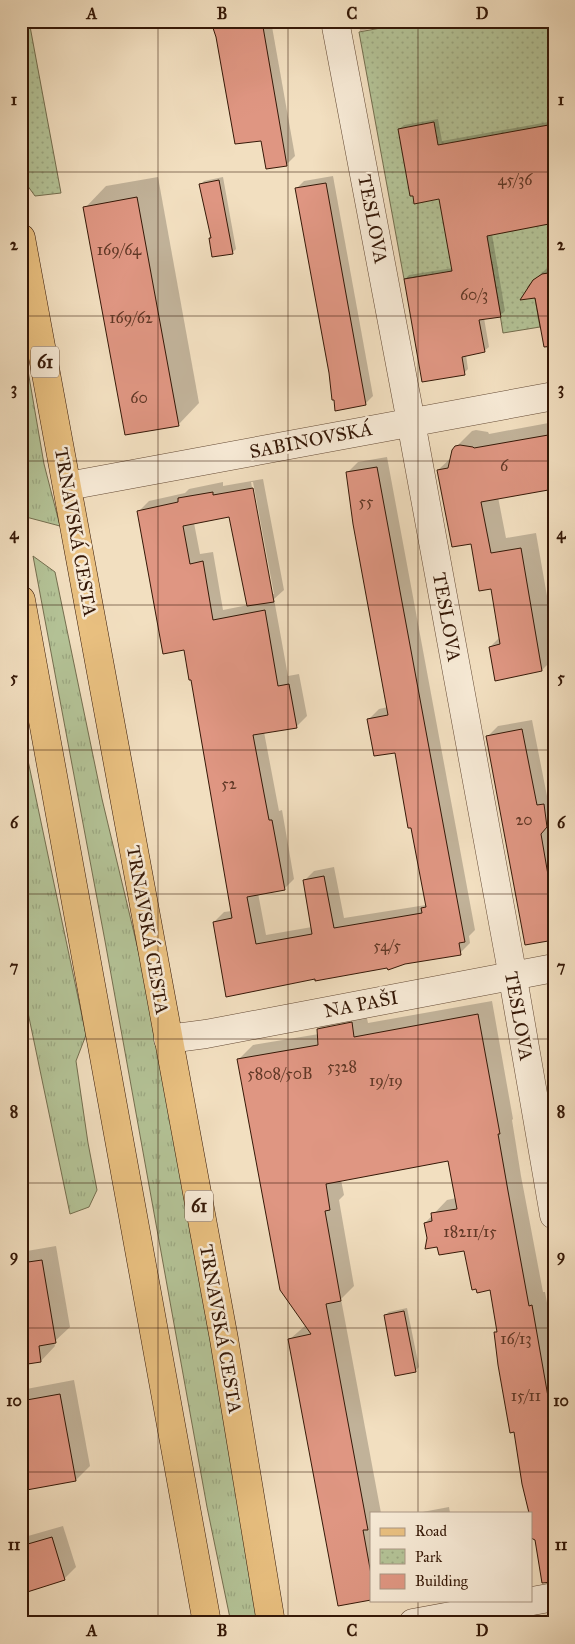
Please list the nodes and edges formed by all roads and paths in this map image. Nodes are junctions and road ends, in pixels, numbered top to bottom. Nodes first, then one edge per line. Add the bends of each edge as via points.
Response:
1 (335, 21) edge
2 (21, 238) edge
3 (554, 396) edge
4 (411, 422) junction
5 (68, 486) junction
6 (21, 600) edge
7 (554, 968) edge
8 (512, 974) junction
9 (168, 1039) junction
10 (554, 1215) edge
11 (554, 1597) edge
12 (532, 1601) edge
13 (527, 1602) edge
14 (207, 1623) edge
15 (271, 1623) edge
16 (413, 1623) edge

1 - 4 street, TESLOVA
2 - 5 main road, TRNAVSKÁ CESTA / 61
3 - 4 street, SABINOVSKÁ
4 - 5 street, SABINOVSKÁ
4 - 8 street, TESLOVA
5 - 9 main road, TRNAVSKÁ CESTA / 61
6 - 14 main road
7 - 8 street, NA PAŠI
8 - 9 street, NA PAŠI
8 - 10 street, TESLOVA
9 - 15 main road, TRNAVSKÁ CESTA / 61 via 224,1339
11 - 12 street
13 - 16 street

